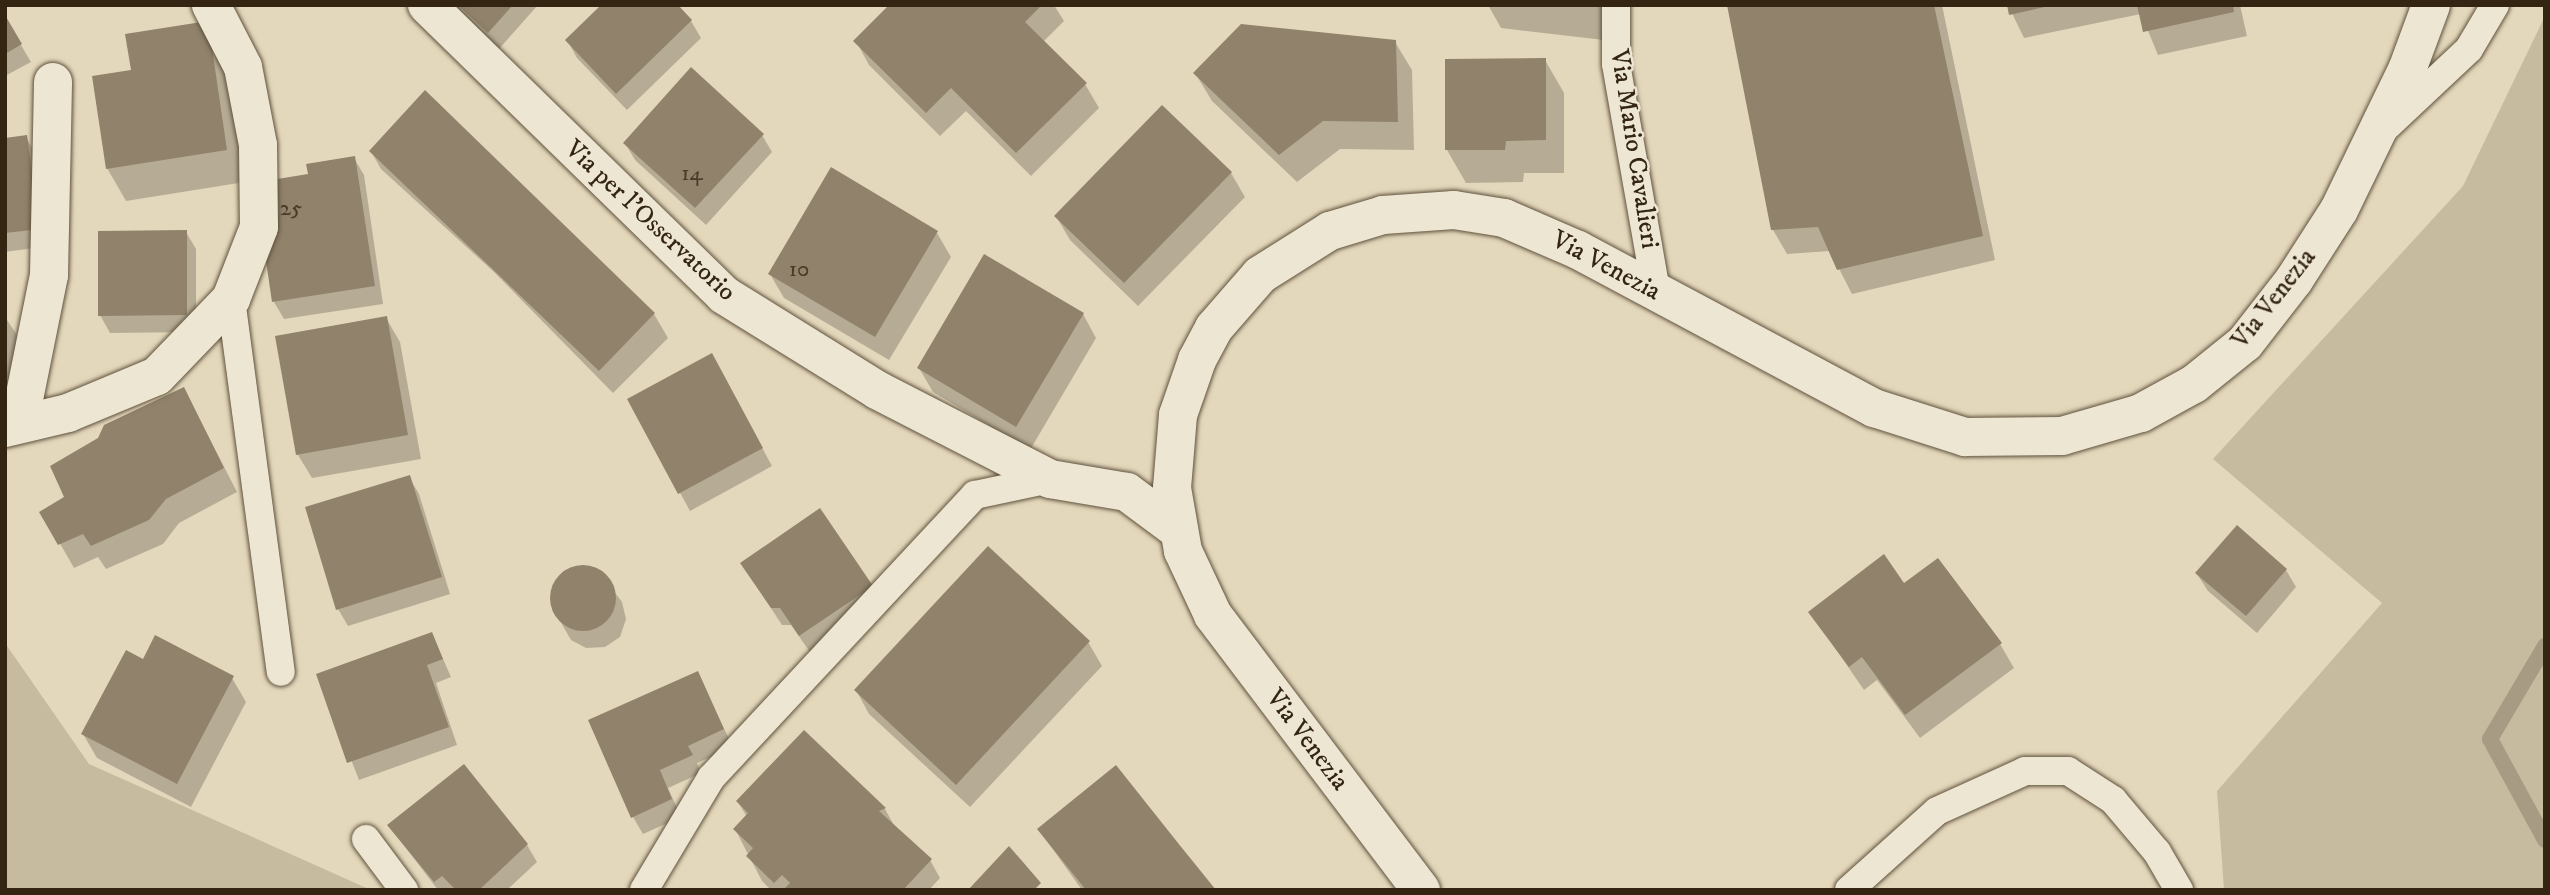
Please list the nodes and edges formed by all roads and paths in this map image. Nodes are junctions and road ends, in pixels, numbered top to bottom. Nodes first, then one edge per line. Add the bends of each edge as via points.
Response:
1 (211, 5) edge
2 (427, 5) edge
3 (1616, 5) edge
4 (2431, 5) edge
5 (2495, 5) edge
6 (53, 82) dead end
7 (2378, 135) junction
8 (1656, 292) junction
9 (231, 299) junction
10 (12, 426) edge
11 (1050, 479) junction
12 (1178, 530) junction
13 (281, 672) dead end
14 (366, 839) dead end
15 (404, 890) edge
16 (644, 890) edge
17 (1421, 890) edge
18 (1849, 890) edge
19 (2179, 890) edge

1 - 9 main road via 243,67 258,145 259,228
2 - 11 main road, Via per l'Osservatorio via 724,295 877,390
3 - 8 lane, Via Mario Cavalieri via 1616,64
4 - 7 main road, Via Venezia
5 - 7 lane via 2469,49
6 - 10 main road via 49,275
7 - 8 main road, Via Venezia via 2339,211 2294,281 2245,343 2194,384 2141,412 2062,436 1965,437 1874,408
8 - 12 main road, Via Venezia via 1552,237 1504,218 1418,210 1330,231 1260,275 1214,328 1197,360 1173,440 1172,488
9 - 10 main road via 157,376 68,413
9 - 13 lane
11 - 12 main road, Via per l'Osservatorio via 1127,492
11 - 16 lane, Via per l'Osservatorio via 975,495 711,778
12 - 17 main road, Via Venezia via 1190,571 1213,615
14 - 15 lane
18 - 19 lane via 1937,811 2025,771 2068,771 2113,800 2157,852

